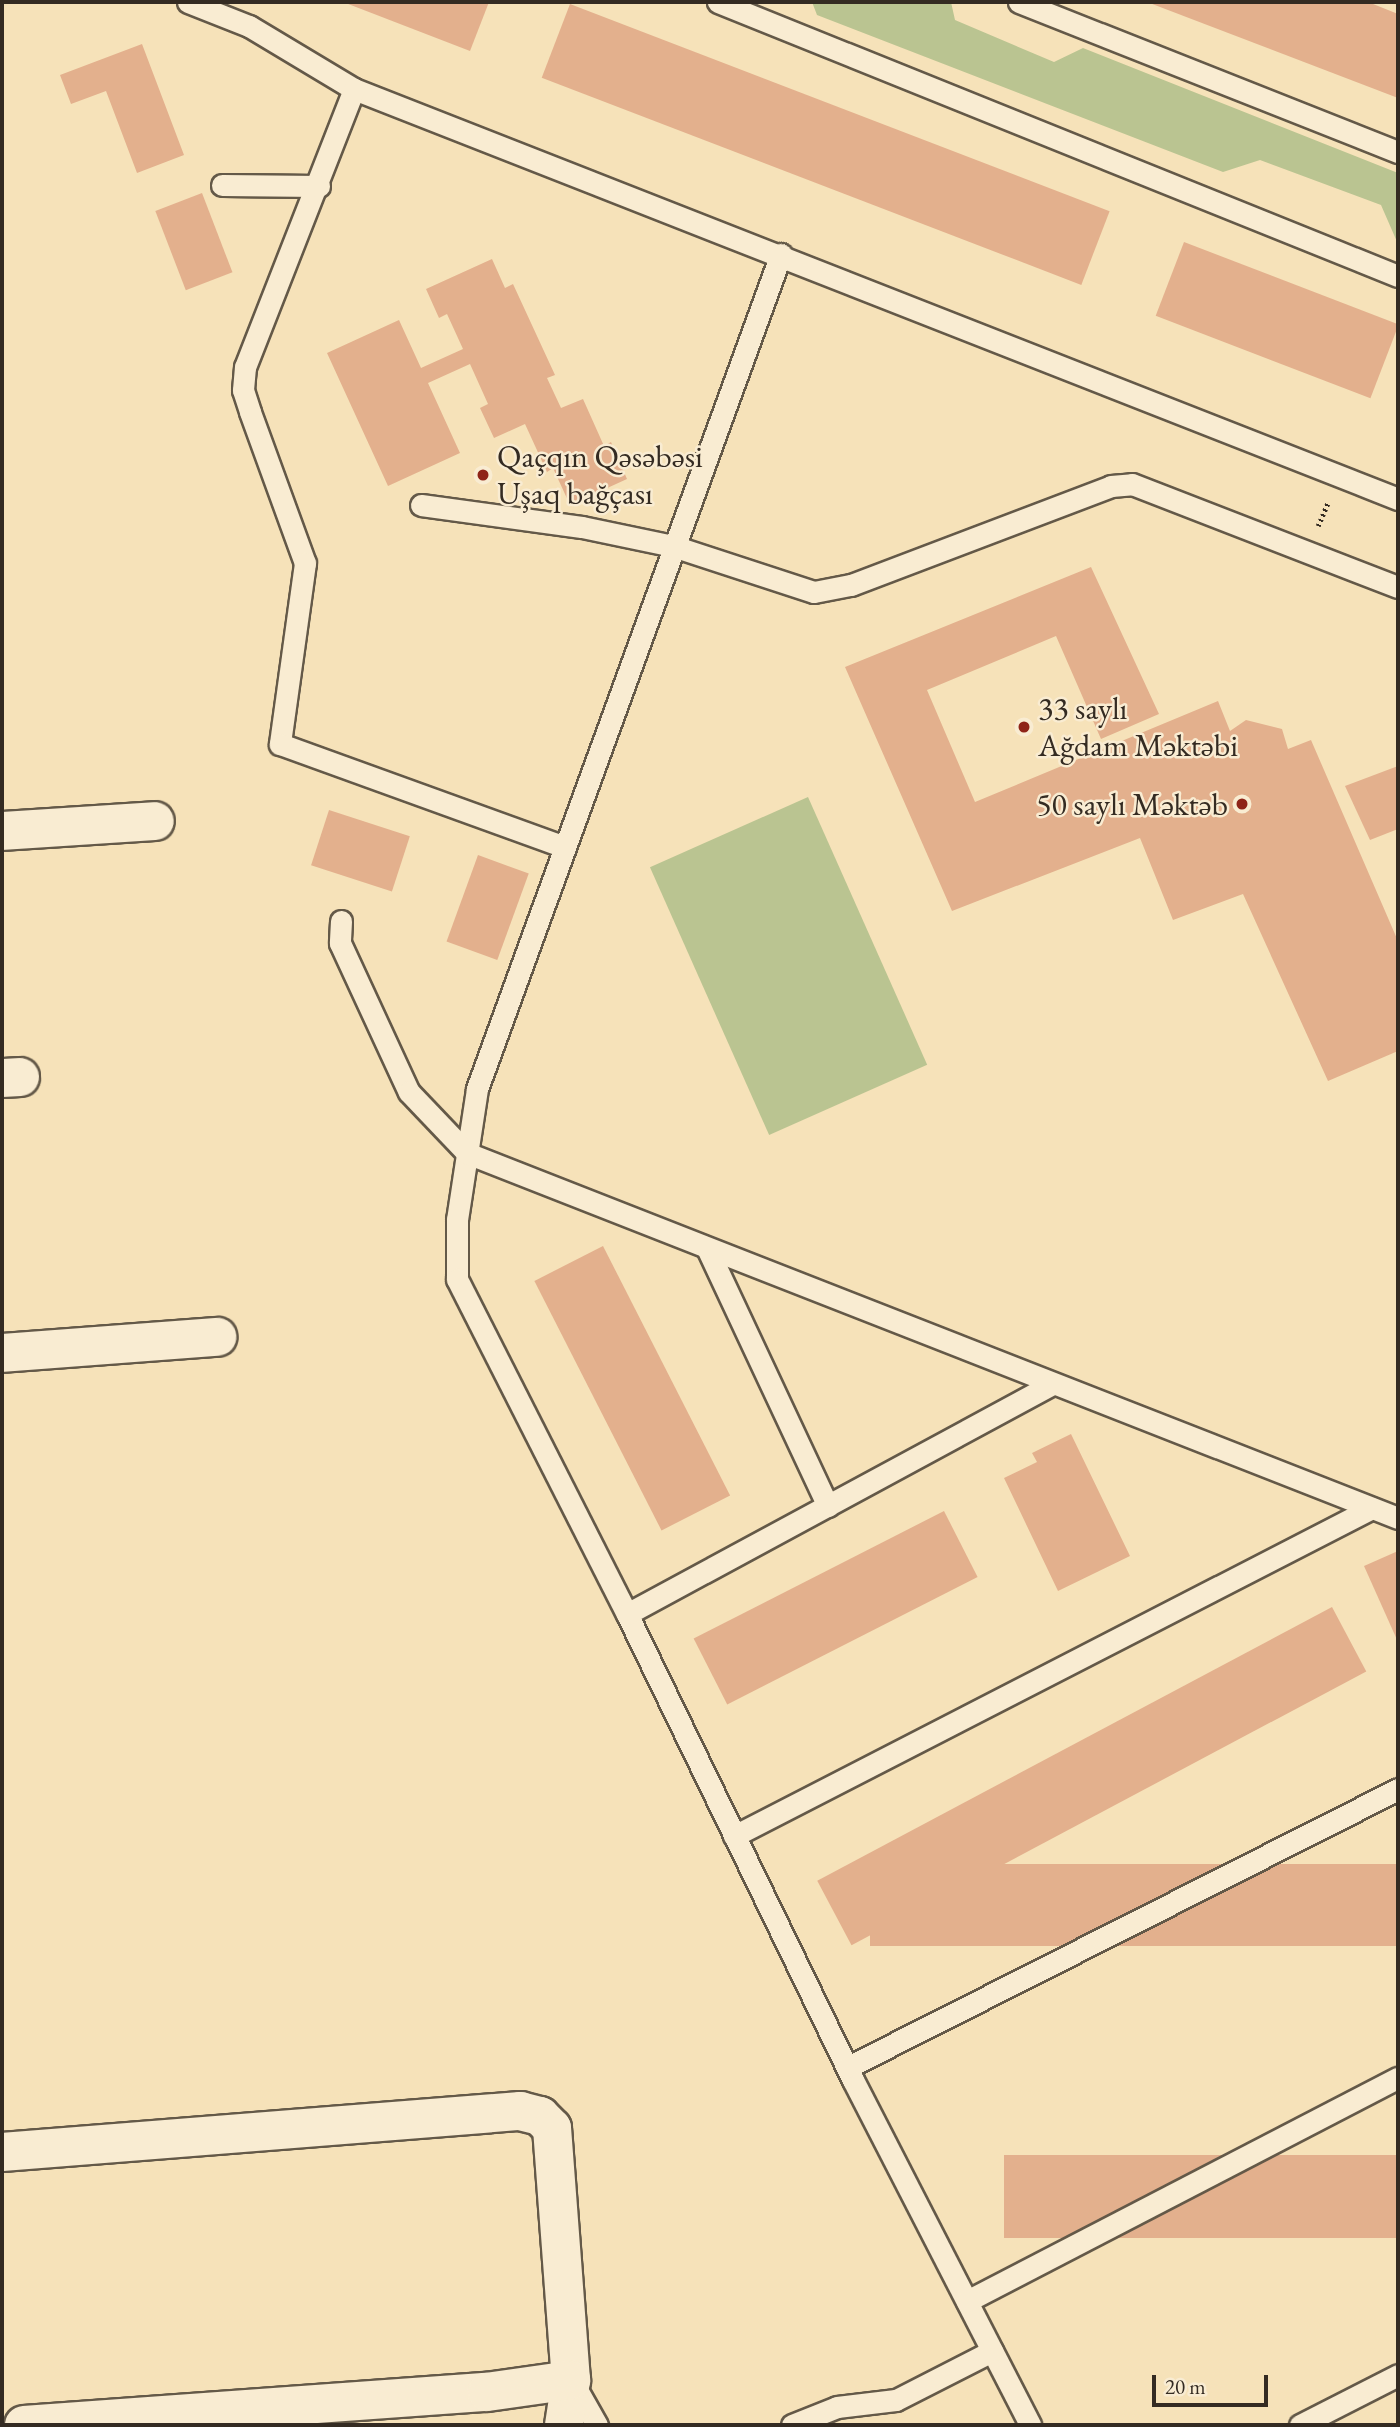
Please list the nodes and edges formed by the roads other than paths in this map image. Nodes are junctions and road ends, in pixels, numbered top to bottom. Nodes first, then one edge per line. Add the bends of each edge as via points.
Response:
1 (188, 2) edge
2 (718, 2) edge
3 (1019, 2) edge
4 (354, 89) junction
5 (1398, 152) edge
6 (222, 186) dead end
7 (319, 186) junction
8 (782, 254) junction
9 (1398, 276) edge
10 (1398, 499) edge
11 (421, 505) dead end
12 (673, 546) junction
13 (1398, 587) edge
14 (155, 821) dead end
15 (2, 831) edge
16 (565, 847) junction
17 (341, 921) dead end
18 (467, 1153) junction
19 (707, 1248) junction
20 (217, 1337) dead end
21 (2, 1353) edge
22 (1053, 1384) junction
23 (828, 1506) junction
24 (1372, 1508) junction
25 (1398, 1518) edge
26 (627, 1614) junction
27 (1398, 1789) edge
28 (733, 1836) junction
29 (848, 2067) junction
30 (1398, 2078) edge
31 (2, 2152) edge
32 (967, 2301) junction
33 (992, 2351) junction
34 (1398, 2375) edge
35 (571, 2380) junction
36 (24, 2425) edge
37 (564, 2425) edge
38 (597, 2425) edge
39 (792, 2425) edge
40 (1030, 2425) edge
41 (1300, 2425) edge

1 - 4 lane via 248,26
2 - 9 lane
3 - 5 lane
4 - 7 lane
4 - 8 lane
6 - 7 lane
7 - 16 lane via 245,367 243,390 305,563 280,744
8 - 10 lane
8 - 12 lane
11 - 12 lane via 582,527
12 - 13 lane via 814,592 851,585 1111,486 1132,484
12 - 16 lane
14 - 15 street
16 - 18 lane via 477,1089
17 - 18 lane via 340,943 409,1092
18 - 19 lane
18 - 26 lane via 457,1219 457,1279
19 - 22 lane
19 - 23 lane
20 - 21 street
22 - 23 lane
22 - 24 lane
23 - 26 lane
24 - 25 lane
24 - 28 lane
26 - 28 lane
27 - 29 lane
28 - 29 lane
29 - 32 lane
30 - 32 lane
31 - 35 street via 520,2111 540,2116 552,2128
32 - 33 lane
33 - 39 lane via 896,2399 837,2407
33 - 40 lane
34 - 41 lane
35 - 36 street via 487,2392
35 - 37 street
35 - 38 lane

